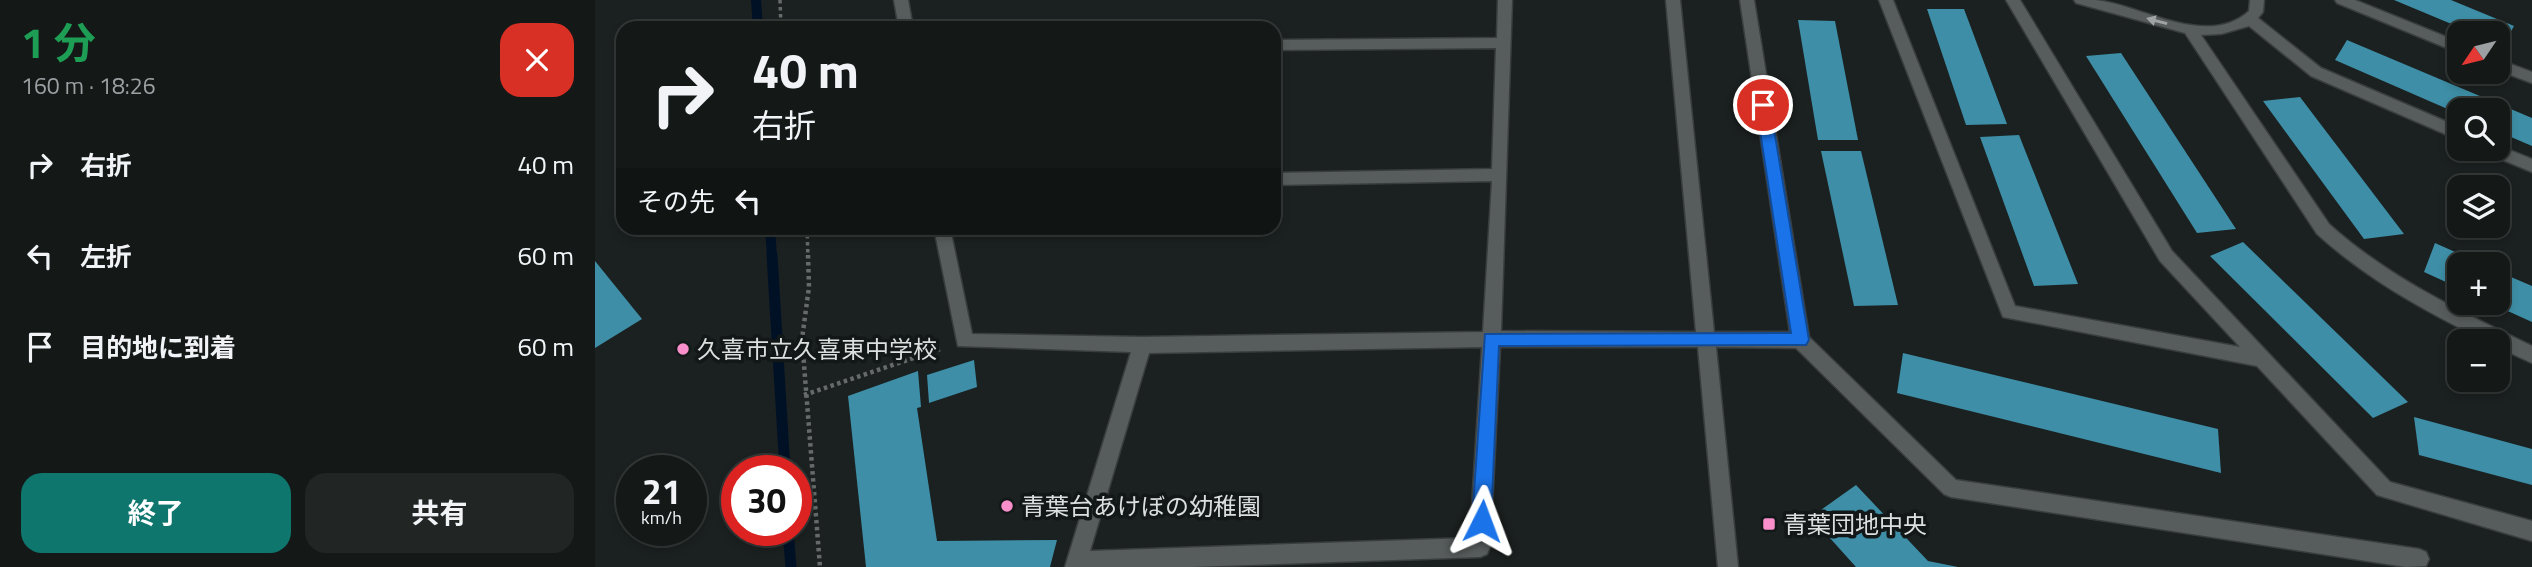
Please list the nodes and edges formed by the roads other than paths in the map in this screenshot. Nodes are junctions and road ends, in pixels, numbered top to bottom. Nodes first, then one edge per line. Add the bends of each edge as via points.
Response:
1 (901, 0) edge
2 (1505, 0) edge
3 (1673, 0) edge
4 (1747, 0) edge
5 (1886, 0) edge
6 (2013, 0) edge
7 (2081, 0) edge
8 (2257, 0) edge
9 (2342, 0) edge
10 (2249, 18) junction
11 (905, 21) edge
12 (2190, 29) junction
13 (1503, 43) junction
14 (2447, 43) edge
15 (1281, 45) edge
16 (2510, 69) edge
17 (2532, 78) edge
18 (2447, 129) edge
19 (2510, 157) edge
20 (2532, 166) edge
21 (1500, 175) junction
22 (1281, 179) edge
23 (943, 235) edge
24 (1491, 339) junction
25 (1800, 340) junction
26 (1706, 341) junction
27 (1142, 345) junction
28 (2532, 355) edge
29 (2262, 359) junction
30 (2532, 531) edge
31 (2419, 559) dead end
32 (1076, 564) edge
33 (1728, 567) edge

1 - 11 street
2 - 13 street
3 - 26 street
4 - 25 street
5 - 29 street via 2009,312
6 - 29 street via 2167,256
12 -> 7 street
8 - 10 street via 2256,12
9 - 14 street
10 - 12 street via 2242,25 2218,30
10 - 18 street via 2316,72
12 - 28 street via 2323,229 2351,257 2398,288
13 - 15 street
13 - 21 street
16 - 17 street
19 - 20 street
21 - 22 street
21 - 24 street
23 - 27 street via 964,341
24 - 26 street
24 - 27 street
24 - 32 street via 1480,547
25 - 26 street
25 - 31 street via 1951,488
26 - 33 street
27 - 32 street
29 - 30 street via 2384,489

